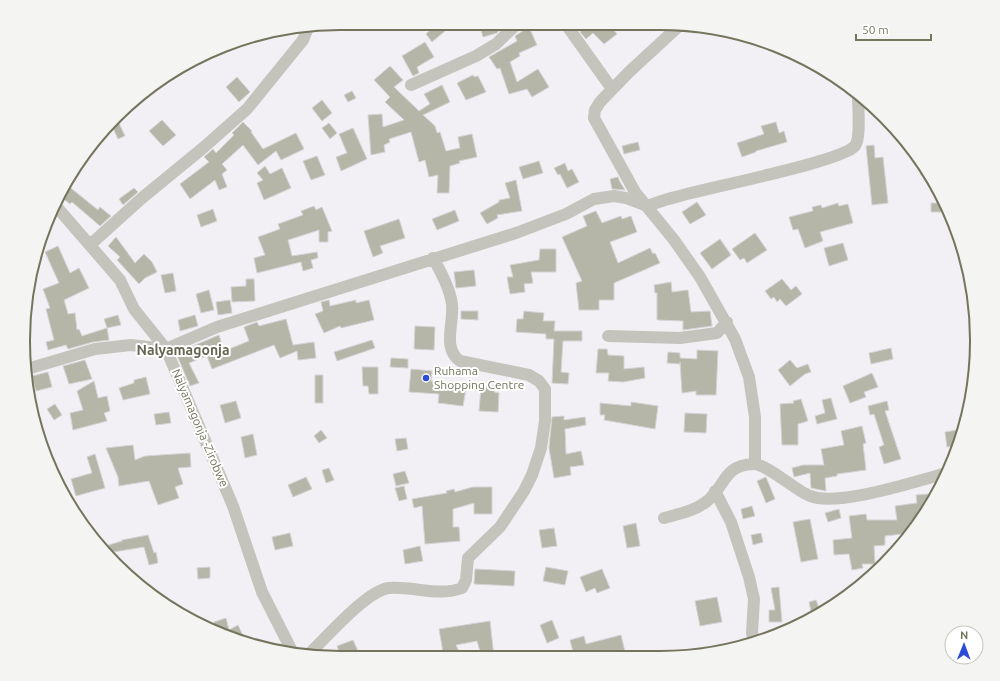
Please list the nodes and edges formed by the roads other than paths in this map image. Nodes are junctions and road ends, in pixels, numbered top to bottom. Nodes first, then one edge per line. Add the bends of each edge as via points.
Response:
1 (511, 30) edge
2 (570, 30) edge
3 (674, 31) edge
4 (306, 32) edge
5 (411, 85) dead end
6 (612, 89) junction
7 (858, 102) edge
8 (647, 206) junction
9 (60, 209) edge
10 (91, 244) junction
11 (433, 258) junction
12 (727, 322) junction
13 (608, 336) dead end
14 (166, 349) junction
15 (32, 368) edge
16 (755, 463) junction
17 (939, 475) edge
18 (715, 491) junction
19 (664, 518) dead end
20 (753, 637) edge
21 (290, 646) edge
22 (314, 649) edge

1 - 5 street via 496,44 476,56
2 - 6 street
3 - 6 street
4 - 10 street via 303,40 246,109
6 - 8 street via 595,110 594,118 635,192
7 - 8 street via 858,137 856,145 849,150 813,163
8 - 11 street via 614,196 594,199 566,214 516,233
8 - 12 street via 674,240
9 - 10 street, Nalyamagonja -Zirobwe
10 - 14 street, Nalyamagonja -Zirobwe via 120,280 134,309
11 - 14 street via 217,327
11 - 22 street via 452,302 449,348 453,356 460,361 529,375 539,381 545,389 545,421 541,448 532,475 514,506 500,527 468,558 466,580 462,588 451,592 388,588 371,594
12 - 13 street via 717,333 687,337
12 - 16 street via 749,377 755,417
14 - 15 street via 131,345 95,349
14 - 21 street, Nalyamagonja -Zirobwe via 233,506 262,592
16 - 17 street via 773,472 802,493 826,499 854,496
16 - 18 street via 727,473
18 - 19 street via 708,501 695,509
18 - 20 street via 731,522 754,599

